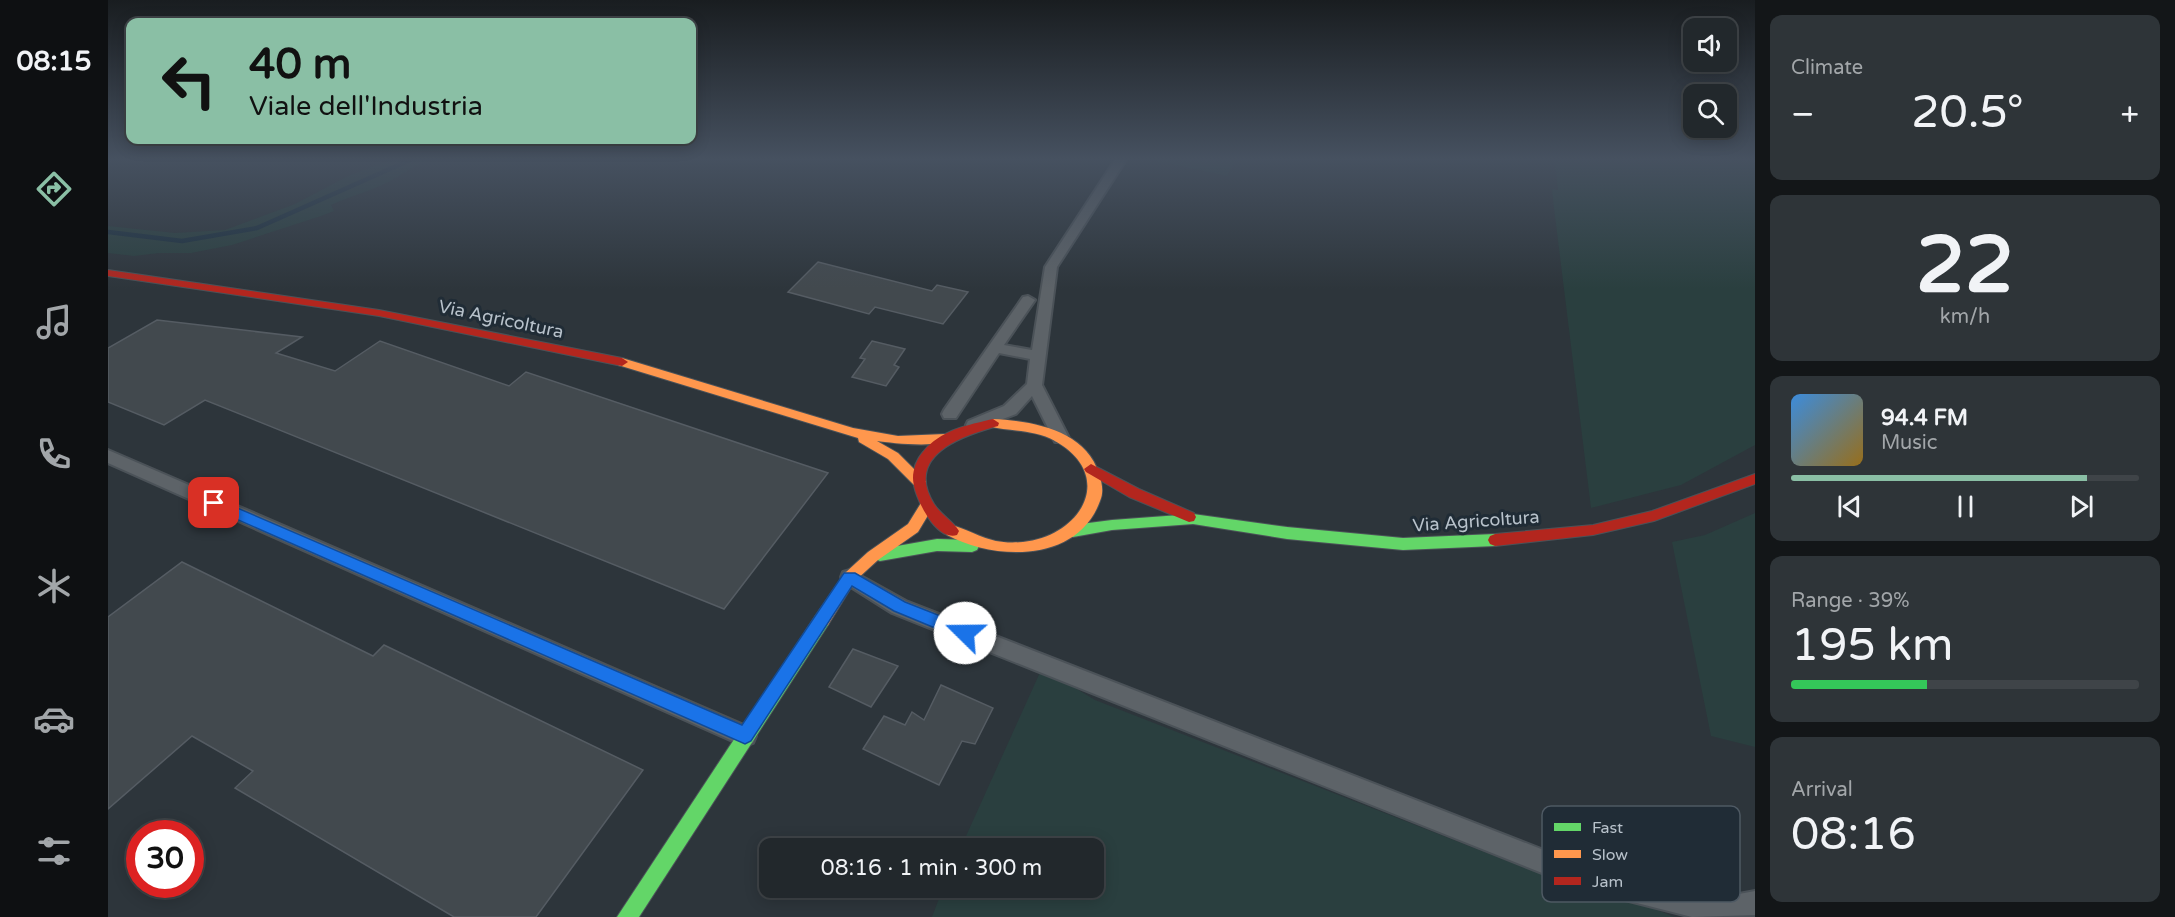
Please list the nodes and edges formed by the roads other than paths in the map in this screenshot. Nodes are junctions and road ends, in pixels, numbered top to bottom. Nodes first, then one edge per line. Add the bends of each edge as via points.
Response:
1 (1093, 203) edge
2 (108, 273) edge
3 (1028, 300) dead end
4 (996, 348) junction
5 (1038, 356) junction
6 (1034, 385) junction
7 (950, 414) dead end
8 (971, 427) junction
9 (852, 432) junction
10 (945, 438) junction
11 (1061, 438) junction
12 (108, 456) edge
13 (1091, 469) junction
14 (1755, 479) edge
15 (919, 482) junction
16 (926, 507) junction
17 (1193, 519) junction
18 (1073, 531) junction
19 (1010, 549) junction
20 (873, 556) junction
21 (850, 577) junction
22 (745, 736) junction
23 (1542, 861) edge
24 (1678, 902) edge
25 (1755, 903) edge
26 (627, 917) edge

1 - 5 street via 1051,267
2 - 9 main road, Via Agricoltura via 379,313 625,363
3 - 4 street
4 - 5 street
4 - 7 street
5 - 6 street
6 - 8 street via 1010,410
6 - 11 street
8 - 10 main road
8 - 11 main road via 1017,423
9 - 10 main road, Via Agricoltura via 898,440
9 - 15 main road, Via Agricoltura via 893,456
10 - 15 main road via 922,465
11 - 13 main road via 1079,452
12 - 22 street
13 - 17 main road, Via Agricoltura
13 - 18 main road via 1096,485 1095,502 1087,518
14 - 17 main road, Via Agricoltura via 1644,518 1593,530 1498,540 1403,544
15 - 16 main road
16 - 19 main road via 939,523 959,537 983,546
16 - 20 main road via 913,528
17 - 18 main road, Via Agricoltura
18 - 19 main road via 1034,548
19 - 20 main road via 937,545
20 - 21 main road
21 - 22 main road
21 - 23 street via 899,607
22 - 26 main road
24 - 25 street via 1723,910

